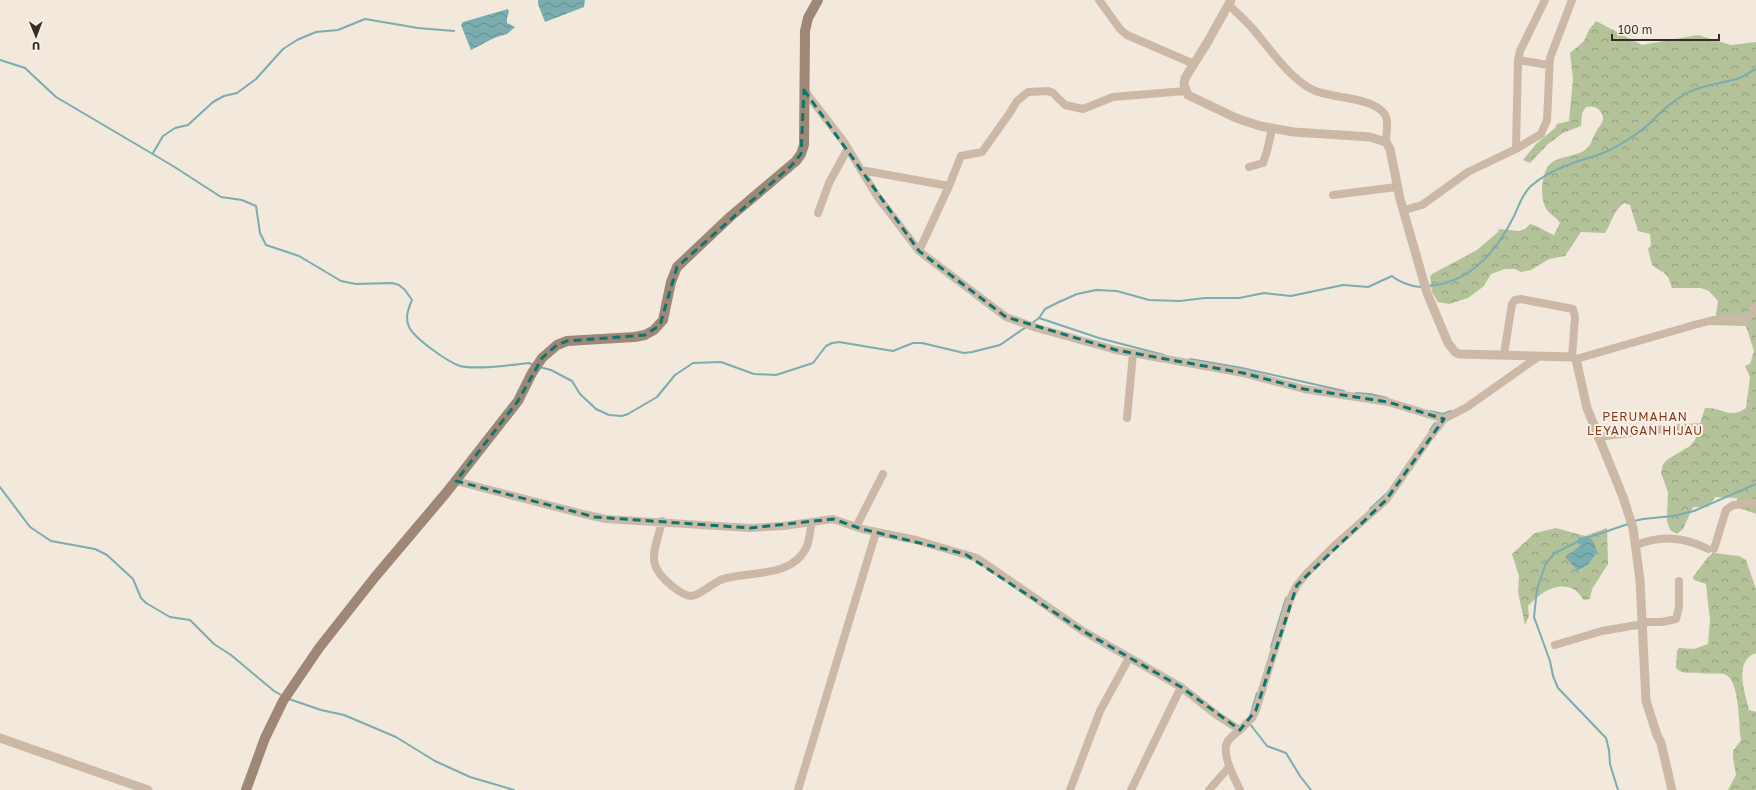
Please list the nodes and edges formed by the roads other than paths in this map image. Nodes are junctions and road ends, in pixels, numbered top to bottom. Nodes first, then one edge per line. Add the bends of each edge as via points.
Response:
1 (818, 0) edge
2 (1099, 0) edge
3 (1545, 0) edge
4 (1572, 0) edge
5 (1230, 3) edge
6 (1518, 60) junction
7 (1194, 64) junction
8 (1549, 65) junction
9 (804, 90) junction
10 (1186, 90) junction
11 (1272, 129) junction
12 (1386, 142) junction
13 (848, 148) junction
14 (1516, 149) junction
15 (1249, 167) dead end
16 (861, 170) junction
17 (949, 186) junction
18 (1397, 187) junction
19 (1332, 195) dead end
20 (1404, 210) junction
21 (818, 213) dead end
22 (919, 251) junction
23 (1756, 308) edge
24 (1133, 353) junction
25 (1504, 354) junction
26 (1538, 357) junction
27 (1574, 358) junction
28 (1127, 418) dead end
29 (1444, 419) junction
30 (1701, 427) dead end
31 (1598, 437) junction
32 (883, 474) dead end
33 (456, 481) junction
34 (1753, 503) dead end
35 (662, 521) junction
36 (812, 522) junction
37 (856, 527) junction
38 (876, 532) junction
39 (1636, 545) junction
40 (1680, 581) dead end
41 (1642, 623) junction
42 (1555, 645) dead end
43 (1129, 658) junction
44 (1181, 687) junction
45 (1240, 730) junction
46 (0, 738) edge
47 (1229, 767) junction
48 (1134, 789) edge
49 (148, 790) edge
50 (246, 790) edge
51 (798, 790) edge
52 (1070, 790) edge
53 (1209, 790) edge
54 (1240, 790) edge
55 (1672, 790) edge

1 - 9 main road via 808,18
2 - 7 street via 1127,35
3 - 6 street
4 - 8 street
5 - 7 street
5 - 12 street via 1298,80 1314,90 1360,101 1383,112 1387,119
6 - 8 street
6 - 14 street
7 - 10 street via 1185,78
8 - 14 street via 1548,120 1541,134
9 - 13 street
9 - 33 main road via 804,145 801,154 792,166 731,216 677,266 672,276 667,308 660,325 645,335 634,337 563,342 542,358 518,402
10 - 11 street via 1193,99 1221,112
10 - 17 street via 1113,97 1083,109 1065,105 1048,91 1028,92 1017,100 982,152 961,156
11 - 12 street via 1370,137
11 - 15 street via 1263,164
12 - 18 street via 1390,149
13 - 16 street
13 - 21 street via 828,183
14 - 20 street via 1468,172 1422,205
16 - 17 street
16 - 22 street via 877,196
17 - 22 street
18 - 19 street
18 - 20 street
20 - 25 street via 1427,293 1448,343 1455,352
22 - 24 street via 1006,317 1037,328
23 - 27 street via 1745,320 1713,320
24 - 28 street
24 - 29 street via 1243,373 1311,390 1388,402
25 - 26 street
25 - 27 street via 1512,304 1515,300 1521,299 1573,309
26 - 27 street
26 - 29 street via 1466,407
27 - 31 street via 1587,408
29 - 45 street via 1386,500 1333,547 1297,586 1290,599 1258,702 1250,720
30 - 31 street
31 - 39 street via 1630,516
32 - 37 street
33 - 35 street via 595,517
33 - 50 main road via 370,583 319,648 285,697 265,738
34 - 39 street via 1733,505 1726,510 1711,549 1692,542 1664,538
35 - 36 street via 750,528
35 - 36 street via 653,564 667,582 690,596 724,578 775,570 790,565 807,546
36 - 37 street via 833,519
37 - 38 street
38 - 43 street via 916,540 977,558 1084,631
38 - 51 street
39 - 41 street
40 - 41 street via 1676,619
41 - 42 street via 1602,631
41 - 55 street via 1646,701 1661,743
43 - 44 street
43 - 52 street via 1100,711
44 - 45 street
44 - 48 street
45 - 47 street via 1227,743
46 - 49 street
47 - 53 street
47 - 54 street

